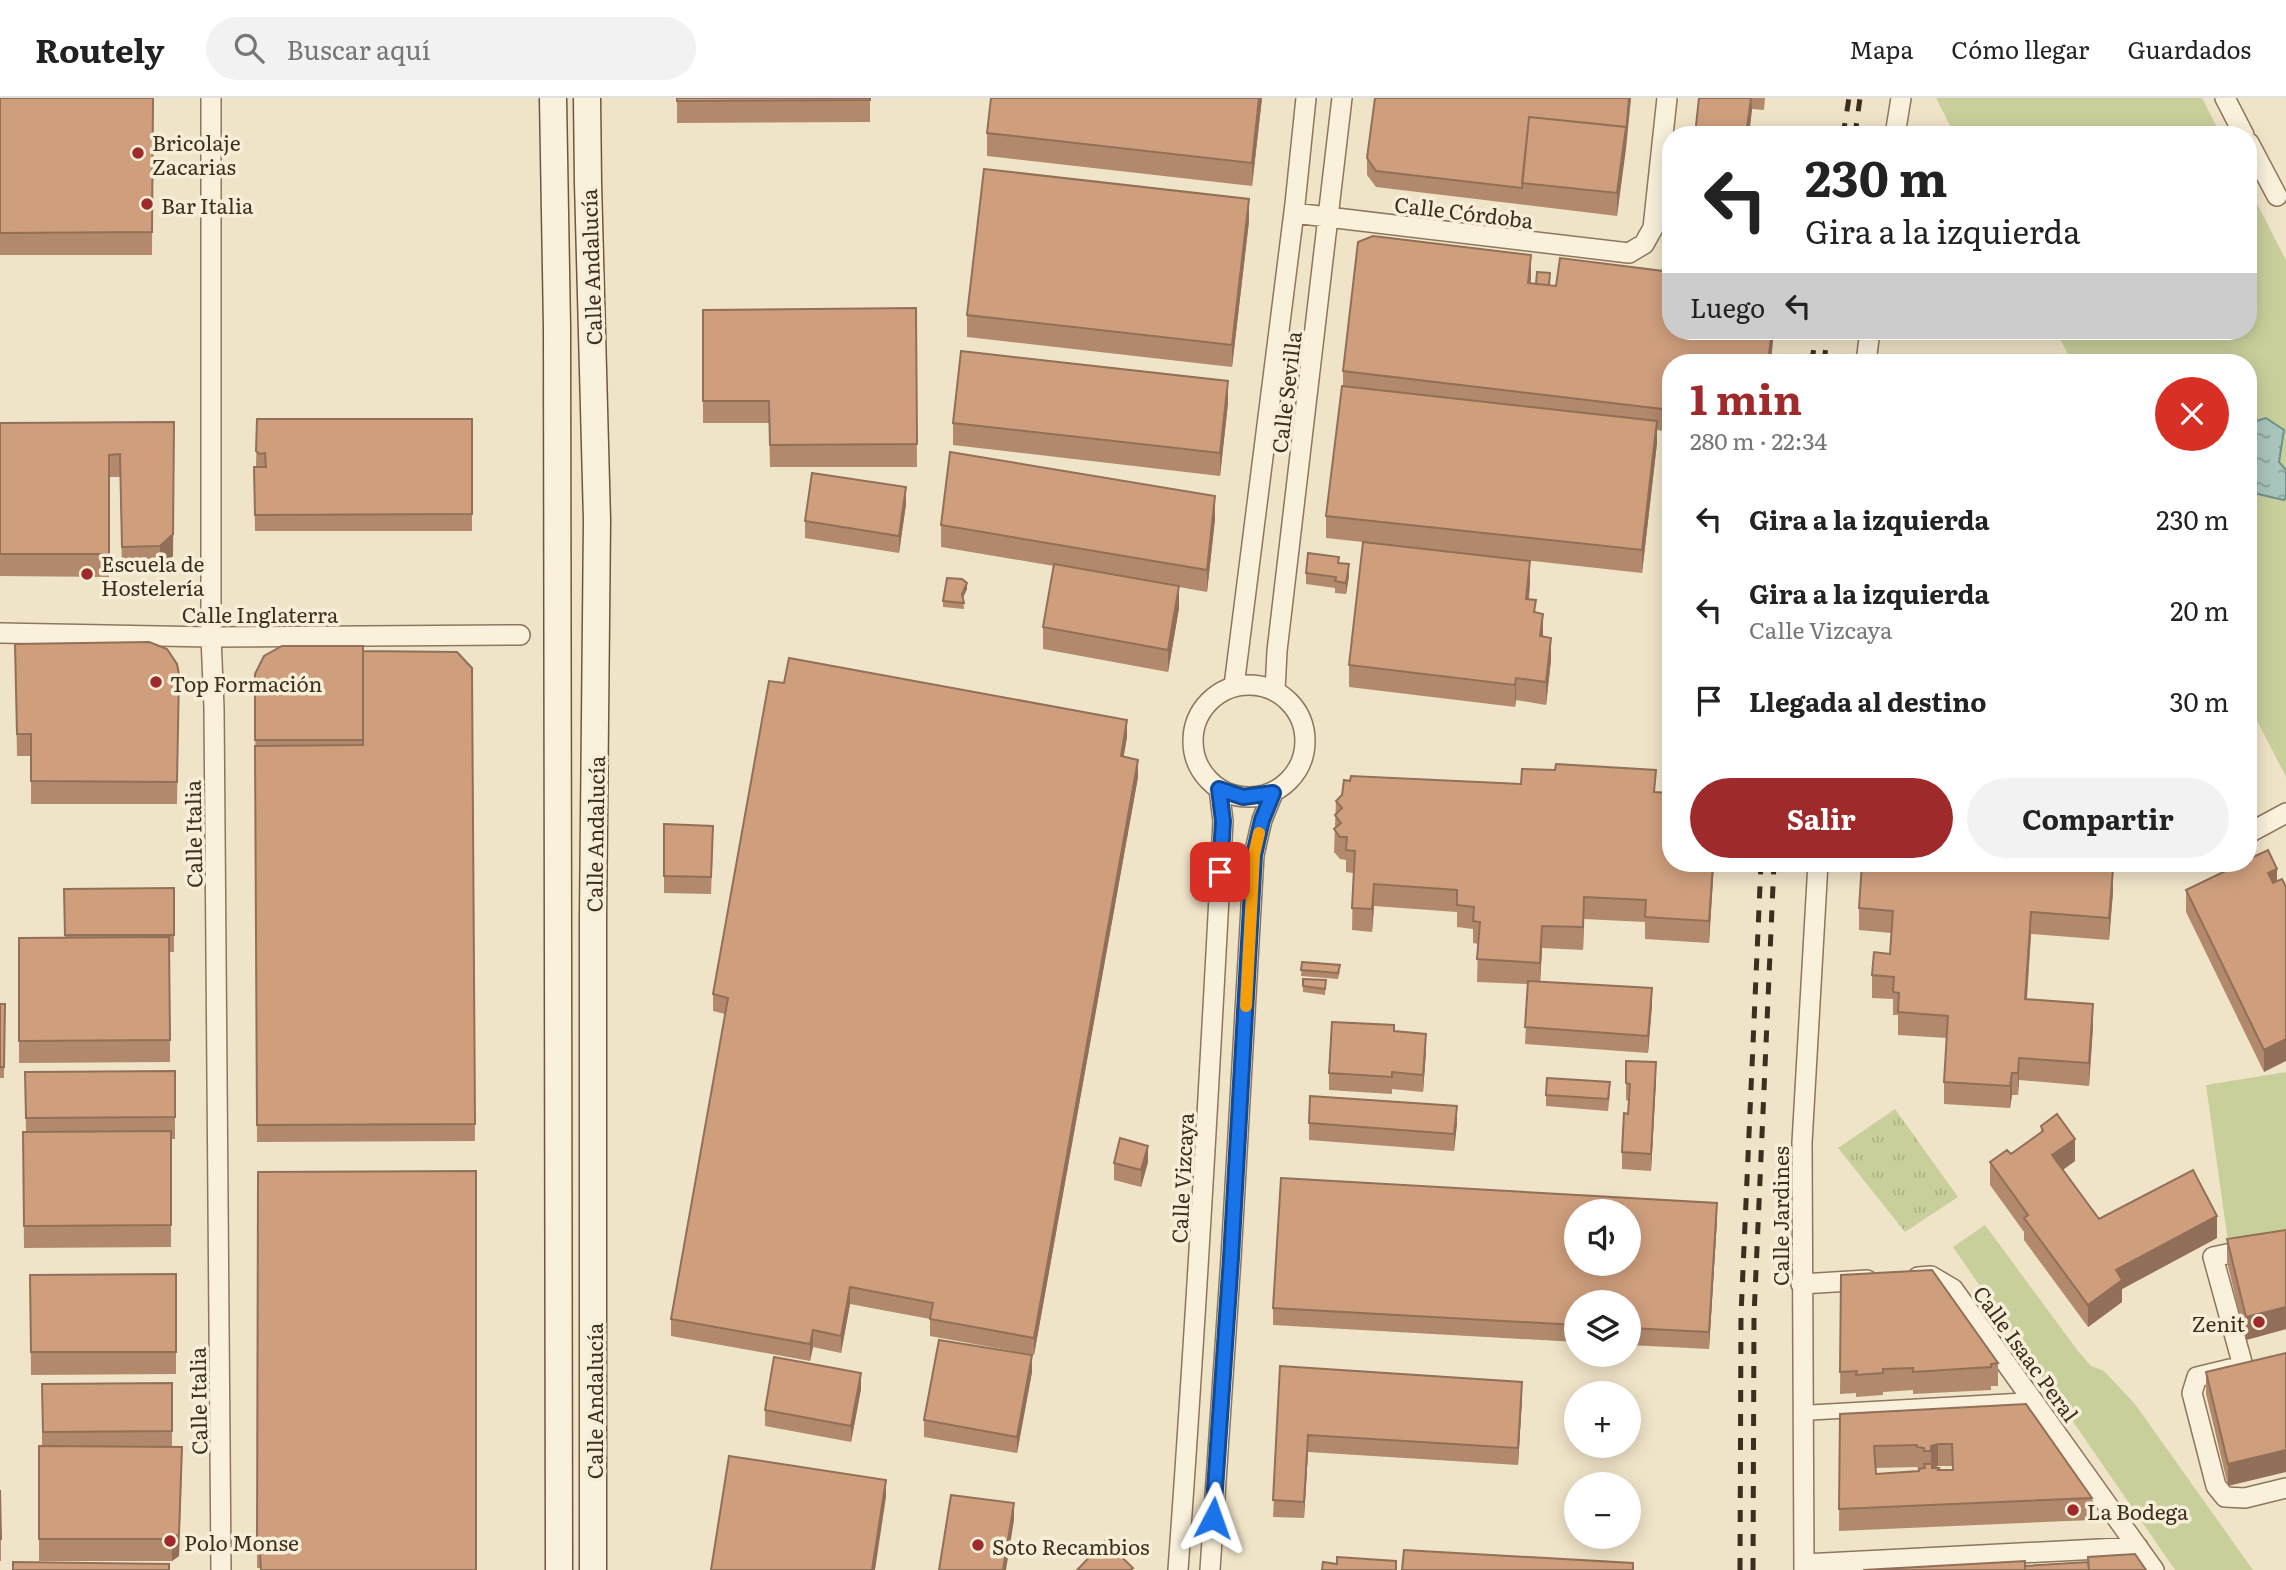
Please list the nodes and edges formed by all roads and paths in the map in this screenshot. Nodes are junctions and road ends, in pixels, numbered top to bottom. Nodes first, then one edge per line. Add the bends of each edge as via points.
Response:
1 (211, 98) edge
2 (553, 98) edge
3 (587, 98) edge
4 (1306, 98) edge
5 (1342, 98) edge
6 (1667, 98) edge
7 (1901, 98) edge
8 (2225, 98) edge
9 (1664, 126) edge
10 (1896, 126) edge
11 (2240, 126) edge
12 (1662, 144) edge
13 (2257, 158) edge
14 (2277, 196) dead end
15 (1294, 213) junction
16 (1328, 218) junction
17 (0, 633) edge
18 (520, 635) dead end
19 (211, 637) junction
20 (1234, 687) junction
21 (1275, 691) junction
22 (1219, 789) junction
23 (1273, 793) junction
24 (2286, 813) edge
25 (2257, 829) edge
26 (1817, 872) edge
27 (1204, 1167) junction
28 (1236, 1177) junction
29 (2286, 1241) edge
30 (1801, 1284) junction
31 (2264, 1360) edge
32 (2243, 1366) junction
33 (2033, 1401) junction
34 (1802, 1413) junction
35 (2286, 1488) edge
36 (2138, 1546) junction
37 (1804, 1567) edge
38 (222, 1570) edge
39 (559, 1570) edge
40 (593, 1570) edge
41 (1178, 1570) edge
42 (1210, 1570) edge
43 (2154, 1570) edge

1 - 19 street, Calle Italia
2 - 39 main road, Calle Andalucía
3 - 40 main road, Calle Andalucía via 597,520
4 - 15 street, Calle Sevilla
5 - 16 street, Calle Sevilla
6 - 9 street, Calle Córdoba
7 - 10 street
8 - 11 street
12 - 16 street, Calle Córdoba via 1653,228 1644,244 1629,253
13 - 14 street
15 - 16 street, Calle Córdoba
15 - 20 street, Calle Sevilla
16 - 21 street, Calle Sevilla
17 - 19 street, Calle Inglaterra
18 - 19 street, Calle Inglaterra
19 - 38 street, Calle Italia
20 - 21 street via 1261,686
20 - 22 street via 1211,699 1194,729 1197,764
21 - 23 street via 1296,710 1305,746 1295,774
22 - 23 street via 1243,797
22 - 27 street, Calle Vizcaya via 1223,821
23 - 28 street via 1254,855
24 - 25 street
26 - 30 street, Calle Jardines via 1802,1143
27 - 28 street
27 - 41 street, Calle Vizcaya
28 - 42 street
29 - 32 street via 2213,1257
30 - 33 street, Calle Isaac Peral via 1931,1276 1953,1289
30 - 34 street, Calle Jardines
31 - 32 street
32 - 35 street via 2197,1377 2192,1393 2216,1486 2225,1497 2245,1498
33 - 34 street
33 - 36 street, Calle Isaac Peral
34 - 37 street, Calle Jardines
36 - 37 street
36 - 43 street, Calle Isaac Peral

